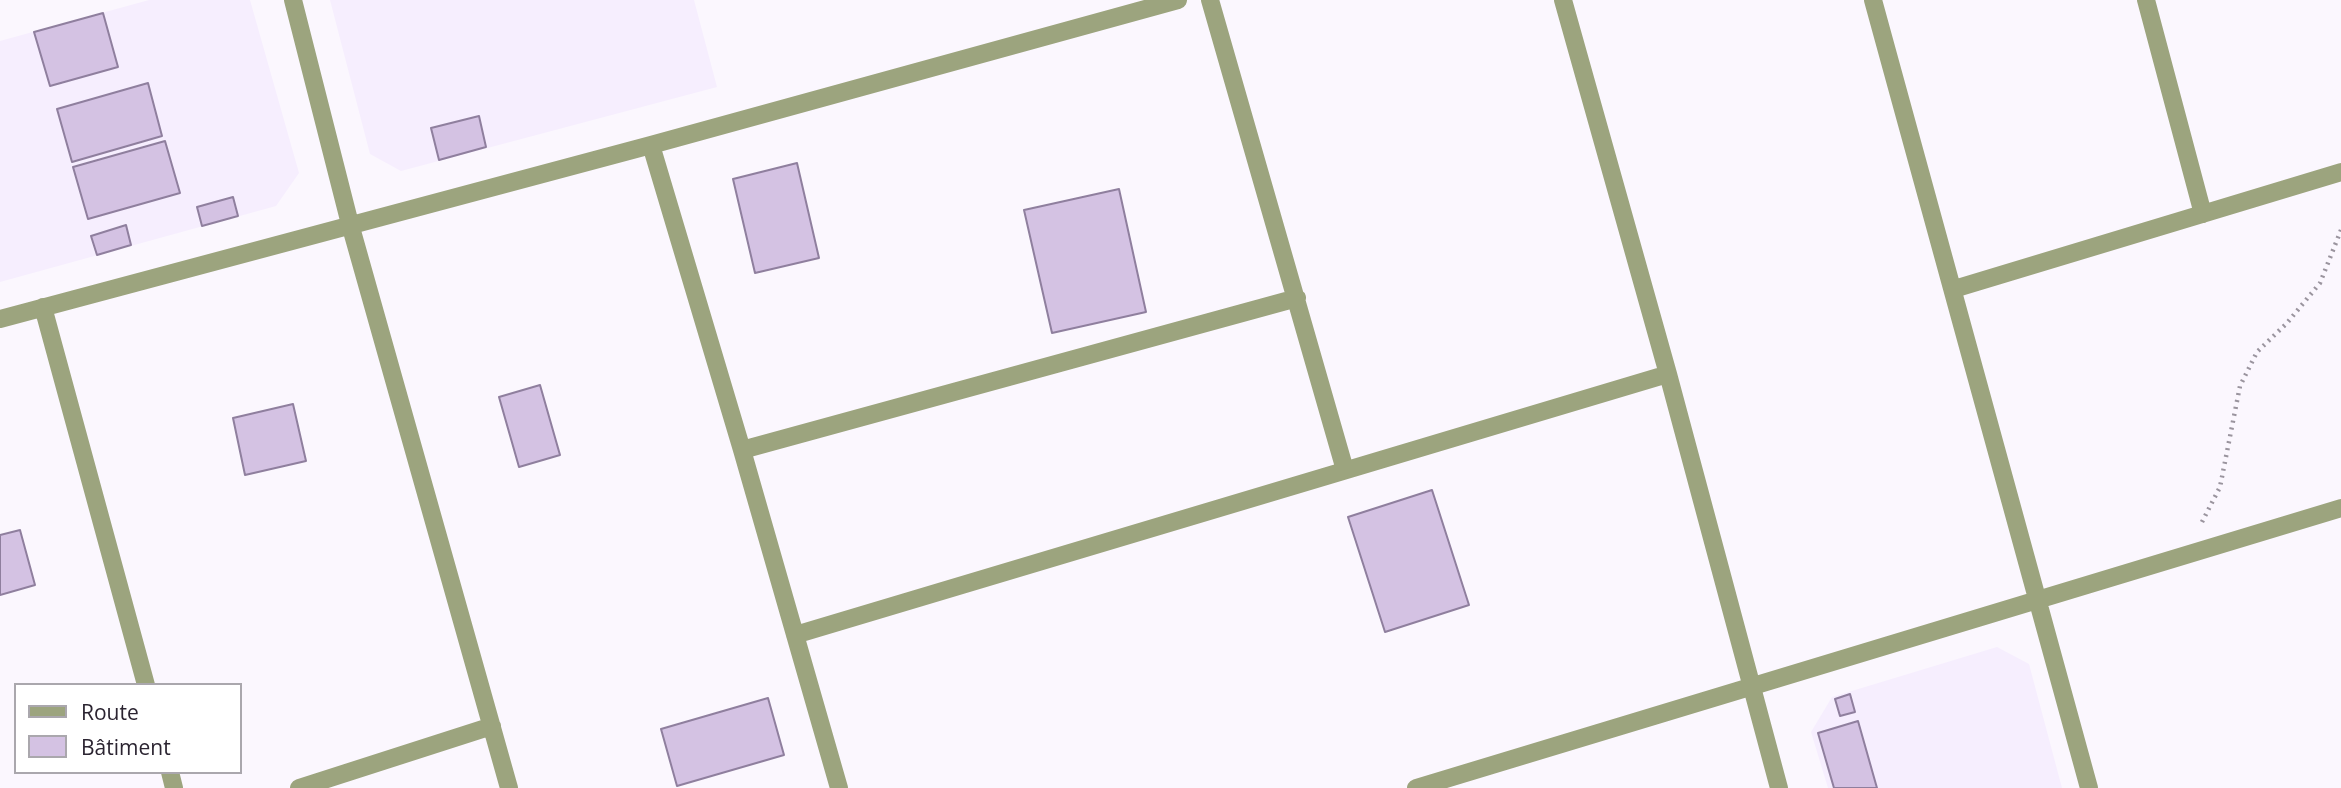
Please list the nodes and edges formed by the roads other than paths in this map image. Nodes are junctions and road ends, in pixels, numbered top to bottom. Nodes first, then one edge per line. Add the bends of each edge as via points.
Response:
1 (293, 0) edge
2 (1178, 0) edge
3 (1210, 0) edge
4 (1563, 0) edge
5 (1873, 0) edge
6 (2146, 0) edge
7 (651, 145) junction
8 (2341, 172) edge
9 (2203, 214) junction
10 (350, 225) junction
11 (1954, 289) junction
12 (1297, 298) junction
13 (43, 307) junction
14 (0, 319) edge
15 (1668, 374) junction
16 (742, 450) junction
17 (1345, 470) junction
18 (2341, 509) edge
19 (2039, 600) junction
20 (795, 635) junction
21 (145, 683) edge
22 (1752, 687) junction
23 (492, 726) junction
24 (299, 788) edge
25 (509, 788) edge
26 (839, 788) edge
27 (1416, 788) edge
28 (1779, 788) edge
29 (2090, 788) edge

1 - 10 street
2 - 7 street
3 - 12 street
4 - 15 street
5 - 11 street
6 - 9 street
7 - 10 street
7 - 16 street
8 - 9 street
9 - 11 street
10 - 13 street
10 - 23 street
11 - 19 street
12 - 16 street
12 - 17 street
13 - 14 street
13 - 21 street
15 - 17 street
15 - 22 street
16 - 20 street
17 - 20 street
18 - 19 street
19 - 22 street
19 - 29 street
20 - 26 street
22 - 27 street
22 - 28 street
23 - 24 street
23 - 25 street

